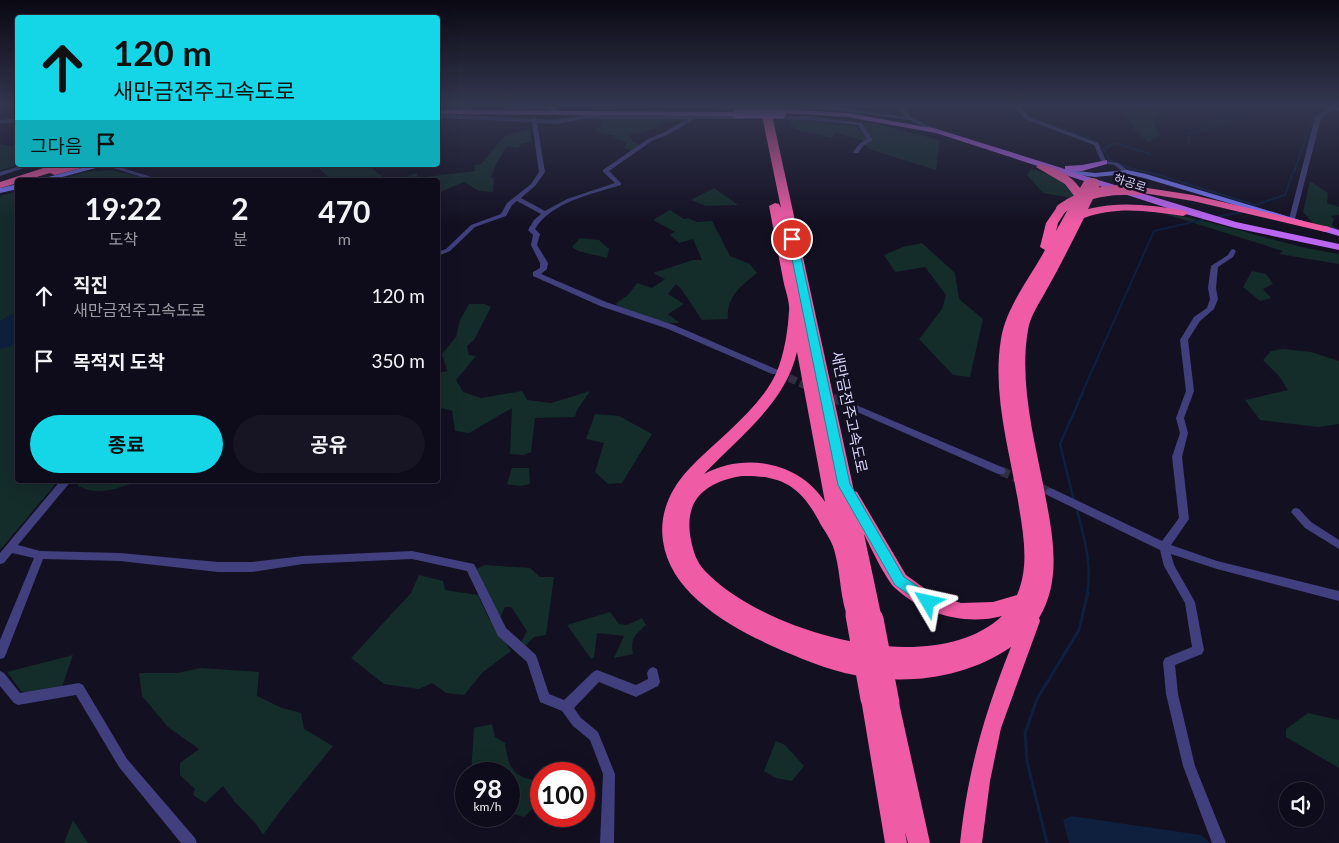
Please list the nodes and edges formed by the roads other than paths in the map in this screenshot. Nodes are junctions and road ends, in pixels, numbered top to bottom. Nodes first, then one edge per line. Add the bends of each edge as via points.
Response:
1 (538, 145) edge
2 (642, 145) edge
3 (764, 145) edge
4 (773, 145) edge
5 (860, 145) edge
6 (972, 145) edge
7 (985, 145) edge
8 (1097, 145) edge
9 (1311, 145) edge
10 (994, 148) junction
11 (856, 152) dead end
12 (1104, 162) junction
13 (50, 167) edge
14 (58, 167) edge
15 (74, 167) edge
16 (84, 167) edge
17 (114, 167) edge
18 (1041, 167) junction
19 (1063, 171) junction
20 (36, 172) edge
21 (1127, 172) junction
22 (0, 174) edge
23 (24, 178) edge
24 (34, 178) edge
25 (151, 178) edge
26 (0, 181) edge
27 (15, 181) edge
28 (15, 183) edge
29 (1093, 184) junction
30 (0, 186) edge
31 (15, 187) edge
32 (0, 191) edge
33 (517, 198) junction
34 (545, 213) junction
35 (1190, 214) junction
36 (1079, 216) junction
37 (1292, 218) junction
38 (1220, 222) junction
39 (1325, 229) junction
40 (1339, 233) edge
41 (1339, 247) edge
42 (1232, 251) dead end
43 (1339, 252) edge
44 (440, 253) edge
45 (1039, 271) junction
46 (796, 311) junction
47 (775, 372) tunnel mouth
48 (842, 402) tunnel mouth
49 (1001, 471) tunnel mouth
50 (65, 483) edge
51 (844, 485) junction
52 (1050, 492) tunnel mouth
53 (1296, 512) dead end
54 (1339, 545) edge
55 (841, 546) junction
56 (1164, 547) junction
57 (11, 548) junction
58 (40, 555) junction
59 (0, 560) edge
60 (1339, 596) edge
61 (1030, 603) junction
62 (864, 617) junction
63 (0, 654) edge
64 (653, 673) dead end
65 (0, 676) edge
66 (880, 701) junction
67 (566, 707) junction
68 (190, 843) edge
69 (607, 843) edge
70 (896, 843) edge
71 (919, 843) edge
72 (971, 843) edge
73 (1220, 843) edge

1 - 33 street via 542,172
2 - 34 street via 605,172 620,184
3 - 46 highway, 새만금전주고속도로
4 - 51 highway, 새만금전주고속도로
5 - 11 street
6 - 18 main road, 하공로
7 - 10 main road, 하공로
8 - 12 street
9 - 37 street
10 - 12 main road via 1069,168
10 - 19 main road, 하공로
12 - 21 street via 1116,164
13 - 20 highway
14 - 23 highway
15 - 24 highway
16 - 20 street
17 - 25 street
18 - 29 main road, 하공로
18 - 29 highway via 1073,184
19 - 29 main road, 하공로
19 - 29 street via 1089,174
20 - 22 street
20 - 26 highway
21 - 29 street
21 - 37 street
27 - 30 highway
28 - 30 highway
29 - 35 main road, 하공로
29 - 36 highway
29 - 45 highway
31 - 32 street
33 - 34 street
33 - 44 street via 509,204 504,215 473,226 448,250
34 - 47 street via 531,230 537,234 534,245 544,263 543,269 536,274
35 - 36 highway via 1114,207 1099,208
35 - 38 main road, 하공로
36 - 61 highway via 1022,327 1021,396 1044,545 1042,586
37 - 39 street
38 - 41 main road, 하공로
38 - 43 main road, 하공로
39 - 40 main road
39 - 45 highway, bridge via 1193,198 1141,190 1096,193 1060,209 1052,223
42 - 56 street via 1215,266 1214,299 1210,310 1197,319 1184,340 1190,391 1180,418 1184,433 1176,457 1184,519
45 - 61 highway via 1016,312 1007,351 1009,401 1034,555 1028,589
46 - 55 highway, 새만금전주고속도로
46 - 61 highway via 791,351 780,384 688,481 675,503 671,541 674,554 689,580 724,609 779,638 844,664 881,670 933,667 981,653 1018,632 1029,619
48 - 49 street
50 - 57 street
51 - 61 highway via 900,581 928,602 961,611 994,610
51 - 62 highway, 새만금전주고속도로
52 - 56 street
53 - 54 street via 1308,525
55 - 61 highway via 825,515 807,491 796,480 768,470 742,470 712,478 691,493 681,514 685,552 698,576 755,615 814,642 902,656 951,653 994,634
55 - 62 highway, 새만금전주고속도로
56 - 60 street via 1217,565
56 - 73 street via 1169,566 1190,602 1198,650 1169,662 1172,694 1189,766
57 - 58 street
57 - 59 street
58 - 63 street
58 - 67 street via 120,557 218,567 412,555 470,567 502,632 532,659 544,698
61 - 72 highway via 987,743
62 - 66 highway, 새만금전주고속도로, bridge
64 - 67 street via 654,682 636,690 597,676
65 - 68 street via 18,700 79,690 123,763
66 - 70 highway, 새만금전주고속도로
66 - 71 highway, 새만금전주고속도로
67 - 69 street via 577,722 594,736 609,774

